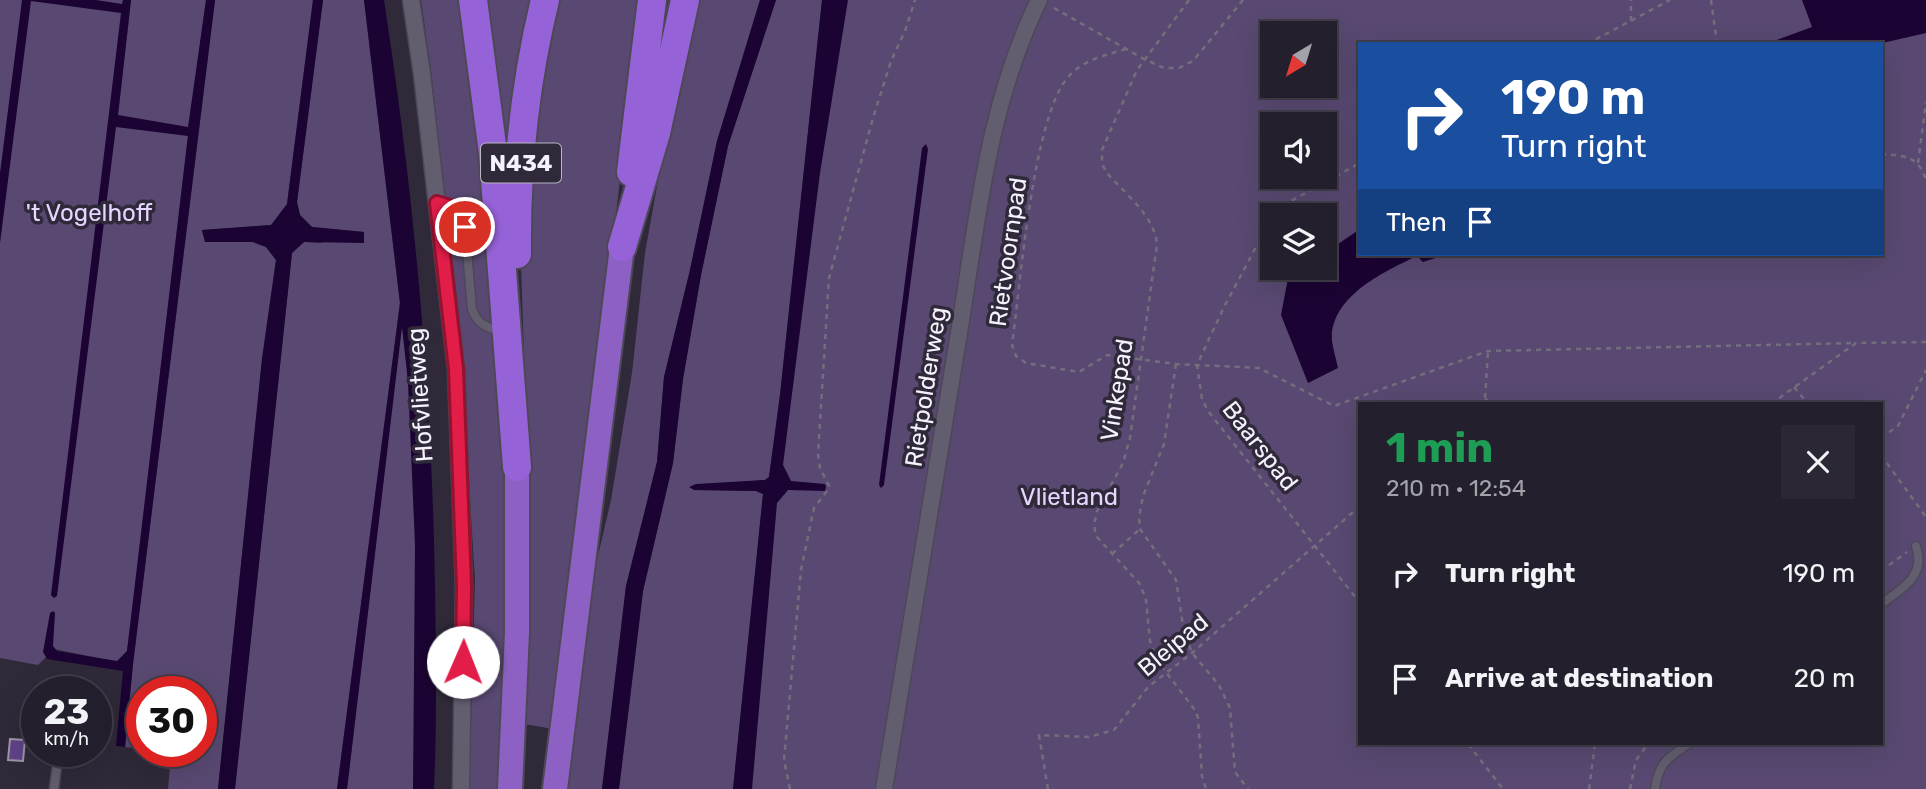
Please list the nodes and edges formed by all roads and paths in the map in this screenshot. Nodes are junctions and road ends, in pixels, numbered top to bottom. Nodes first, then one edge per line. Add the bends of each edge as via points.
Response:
1 (411, 0) edge
2 (473, 0) edge
3 (545, 0) edge
4 (652, 0) edge
5 (685, 0) edge
6 (915, 0) edge
7 (1039, 0) edge
8 (1189, 0) edge
9 (1243, 0) edge
10 (1631, 0) edge
11 (1670, 0) edge
12 (1711, 0) edge
13 (1631, 21) junction
14 (1591, 42) edge
15 (1717, 42) edge
16 (1126, 48) junction
17 (1144, 59) junction
18 (1926, 102) edge
19 (1883, 154) edge
20 (1918, 163) junction
21 (1358, 164) edge
22 (1926, 180) edge
23 (437, 203) junction
24 (1289, 203) edge
25 (1260, 241) edge
26 (622, 247) junction
27 (507, 331) junction
28 (1926, 342) edge
29 (1856, 343) junction
30 (1488, 351) junction
31 (1142, 358) junction
32 (1177, 364) junction
33 (1197, 365) junction
34 (1926, 370) edge
35 (1794, 387) junction
36 (1485, 398) junction
37 (1480, 402) edge
38 (1488, 402) edge
39 (1774, 402) edge
40 (1806, 402) edge
41 (1883, 437) edge
42 (1883, 458) edge
43 (517, 467) junction
44 (1358, 508) edge
45 (1926, 517) edge
46 (1140, 529) junction
47 (1315, 545) junction
48 (1916, 546) joint
49 (1112, 554) junction
50 (1883, 570) edge
51 (1358, 600) edge
52 (1883, 603) edge
53 (1192, 653) junction
54 (1167, 674) junction
55 (1469, 745) edge
56 (1595, 745) edge
57 (1647, 745) edge
58 (1687, 745) edge
59 (57, 767) edge
60 (54, 789) edge
61 (461, 789) edge
62 (510, 789) edge
63 (555, 789) edge
64 (790, 789) edge
65 (884, 789) edge
66 (1048, 789) edge
67 (1206, 789) edge
68 (1248, 789) edge
69 (1503, 789) edge
70 (1589, 789) edge
71 (1630, 789) edge
72 (1655, 789) edge

1 - 23 street, Hofvlietweg
2 - 27 highway, N434 via 493,153
3 - 43 highway, N434 via 528,89 519,192
4 - 26 highway
5 - 26 highway via 656,133
6 - 64 path via 873,118 830,278 818,454 828,486 814,508 801,570 784,760
7 - 16 path
7 - 65 street, Rietpolderweg via 1012,62 991,143
8 - 17 path, Vinkepad
9 - 17 path via 1193,61 1179,68 1164,68
10 - 13 path
11 - 13 path
12 - 15 path
13 - 14 path
16 - 17 path
16 - 31 path, Rietvoornpad via 1090,61 1069,75 1056,93 1029,210 1012,345 1016,356 1026,362 1079,372 1107,355
17 - 31 path, Vinkepad via 1102,150 1107,173 1156,232
18 - 20 path
19 - 20 path
20 - 22 path
21 - 24 path
23 - 27 lane via 457,209 465,227 476,320
23 - 61 street, Hofvlietweg via 456,369 464,586
25 - 33 path
26 - 63 highway
27 - 43 highway, N434
28 - 29 path, Rietvoornpad
29 - 30 path, Rietvoornpad
29 - 35 path
30 - 33 path, Rietvoornpad via 1334,406 1259,368
30 - 36 path
31 - 32 path, Rietvoornpad
31 - 49 path, Vinkepad via 1123,463 1094,525 1096,536
32 - 33 path, Rietvoornpad
32 - 46 path via 1164,444 1143,496
33 - 47 path, Baarspad via 1208,411
34 - 41 path via 1898,426
35 - 39 path
35 - 40 path
36 - 37 path
36 - 38 path
42 - 45 path
43 - 62 highway, N434 via 517,632
44 - 47 path, Bleipad
46 - 49 path
46 - 53 path via 1176,580
47 - 51 path, Baarspad
47 - 53 path, Bleipad
48 - 50 path
48 - 52 lane via 1924,558 1923,569
49 - 54 path, Vinkepad via 1140,584 1150,641
53 - 54 path, Bleipad
53 - 68 path via 1219,685 1230,708 1235,772
54 - 66 path, Bleipad via 1148,687 1114,730 1089,737 1039,735
54 - 67 path, Vinkepad via 1198,718
55 - 69 path
56 - 70 path
57 - 71 path via 1636,760
58 - 72 lane via 1657,771
59 - 60 lane

